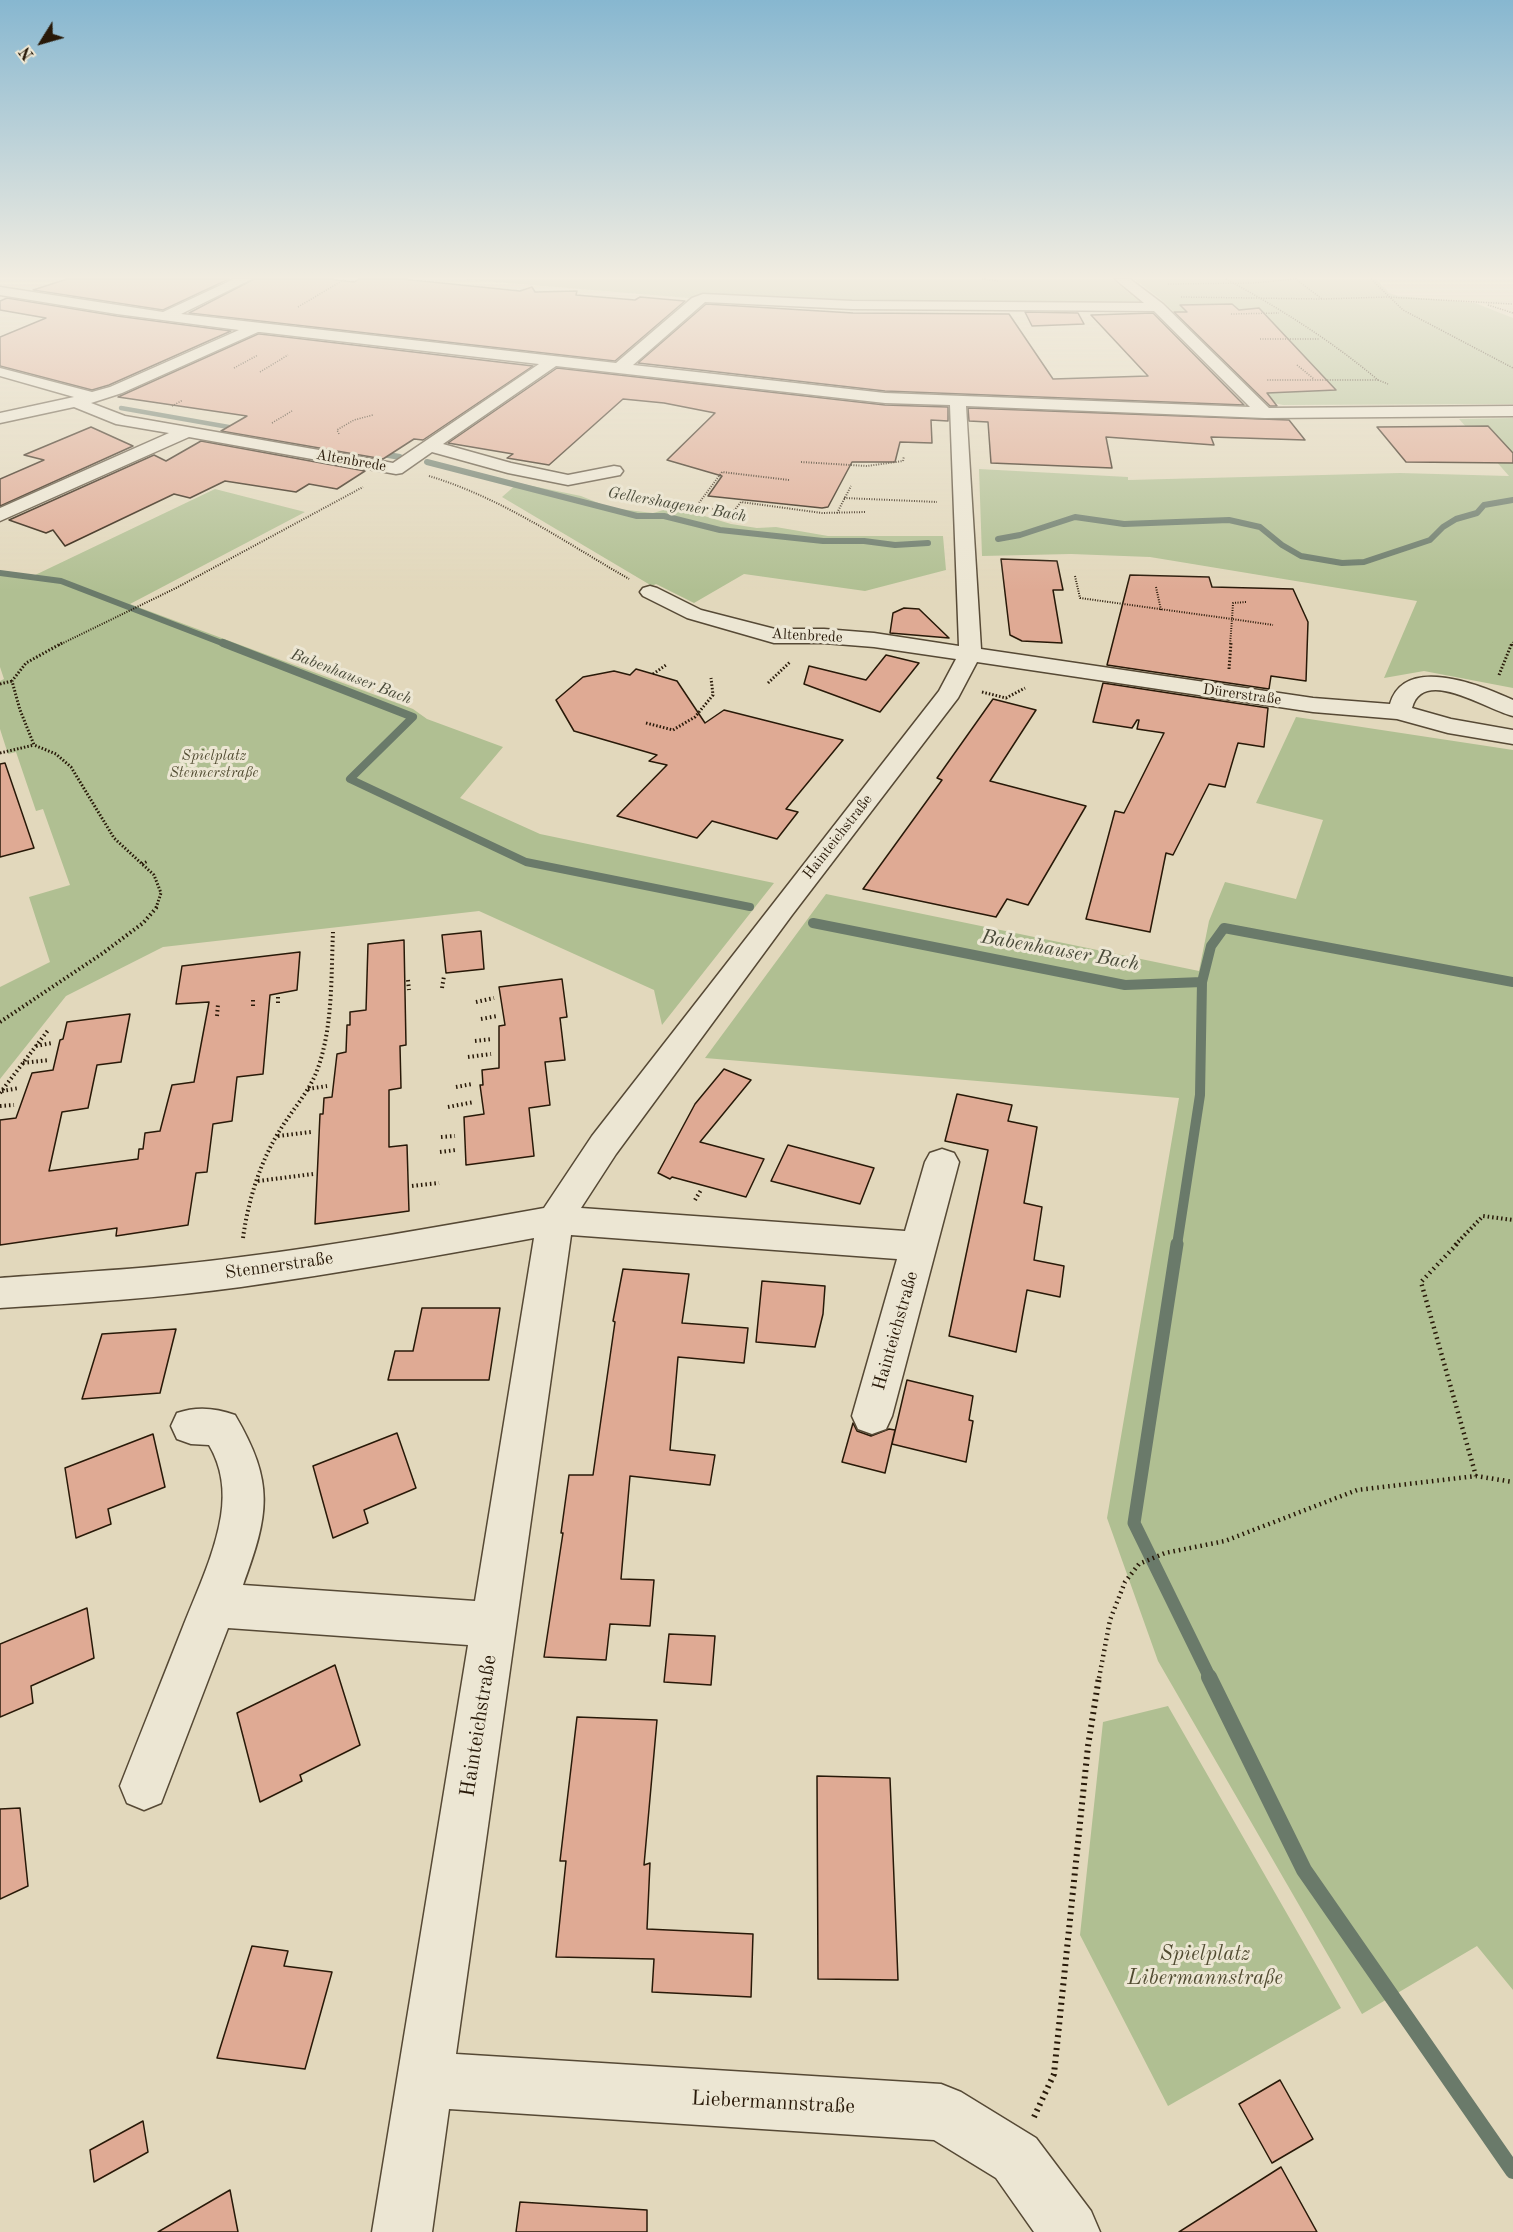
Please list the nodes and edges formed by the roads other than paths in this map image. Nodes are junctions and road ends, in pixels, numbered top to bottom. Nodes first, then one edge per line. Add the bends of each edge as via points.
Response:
1 (41, 383) edge
2 (132, 383) edge
3 (522, 383) edge
4 (744, 383) edge
5 (1235, 383) edge
6 (93, 398) junction
7 (76, 402) junction
8 (958, 403) junction
9 (1513, 411) edge
10 (1264, 413) junction
11 (0, 418) edge
12 (186, 432) junction
13 (431, 446) junction
14 (614, 471) dead end
15 (0, 515) edge
16 (650, 592) road end
17 (970, 654) junction
18 (1503, 704) edge
19 (1400, 712) junction
20 (1513, 737) edge
21 (942, 1162) dead end
22 (555, 1220) junction
23 (920, 1246) junction
24 (0, 1293) edge
25 (872, 1416) dead end
26 (191, 1426) dead end
27 (214, 1605) junction
28 (494, 1625) junction
29 (144, 1786) dead end
30 (426, 2080) junction
31 (402, 2232) edge
32 (1070, 2232) edge

1 - 6 street
2 - 6 street
3 - 13 street, Altenbrede
4 - 8 street
5 - 10 street
6 - 7 street
7 - 11 street
7 - 12 street, Altenbrede via 115,418
8 - 10 street
8 - 17 street
9 - 10 street
12 - 13 street, Altenbrede via 396,469
12 - 15 street
13 - 14 street via 568,480
16 - 17 street, Altenbrede via 694,614 774,636 864,639
17 - 19 street, Dürerstraße via 1313,705
17 - 22 street, Hainteichstraße via 954,685 604,1144
18 - 19 street via 1456,686 1426,684 1406,692 1400,699
19 - 20 street, Dürerstraße via 1465,730
21 - 23 street, Hainteichstraße
22 - 23 street, Hainteichstraße
22 - 24 street, Stennerstraße via 241,1272
22 - 28 street, Hainteichstraße
23 - 25 street, Hainteichstraße
26 - 27 street via 220,1428 235,1448 243,1474 243,1523
27 - 28 street
27 - 29 street
28 - 30 street, Hainteichstraße
30 - 31 street, Hainteichstraße
30 - 32 street, Liebermannstraße via 941,2112 1016,2158

